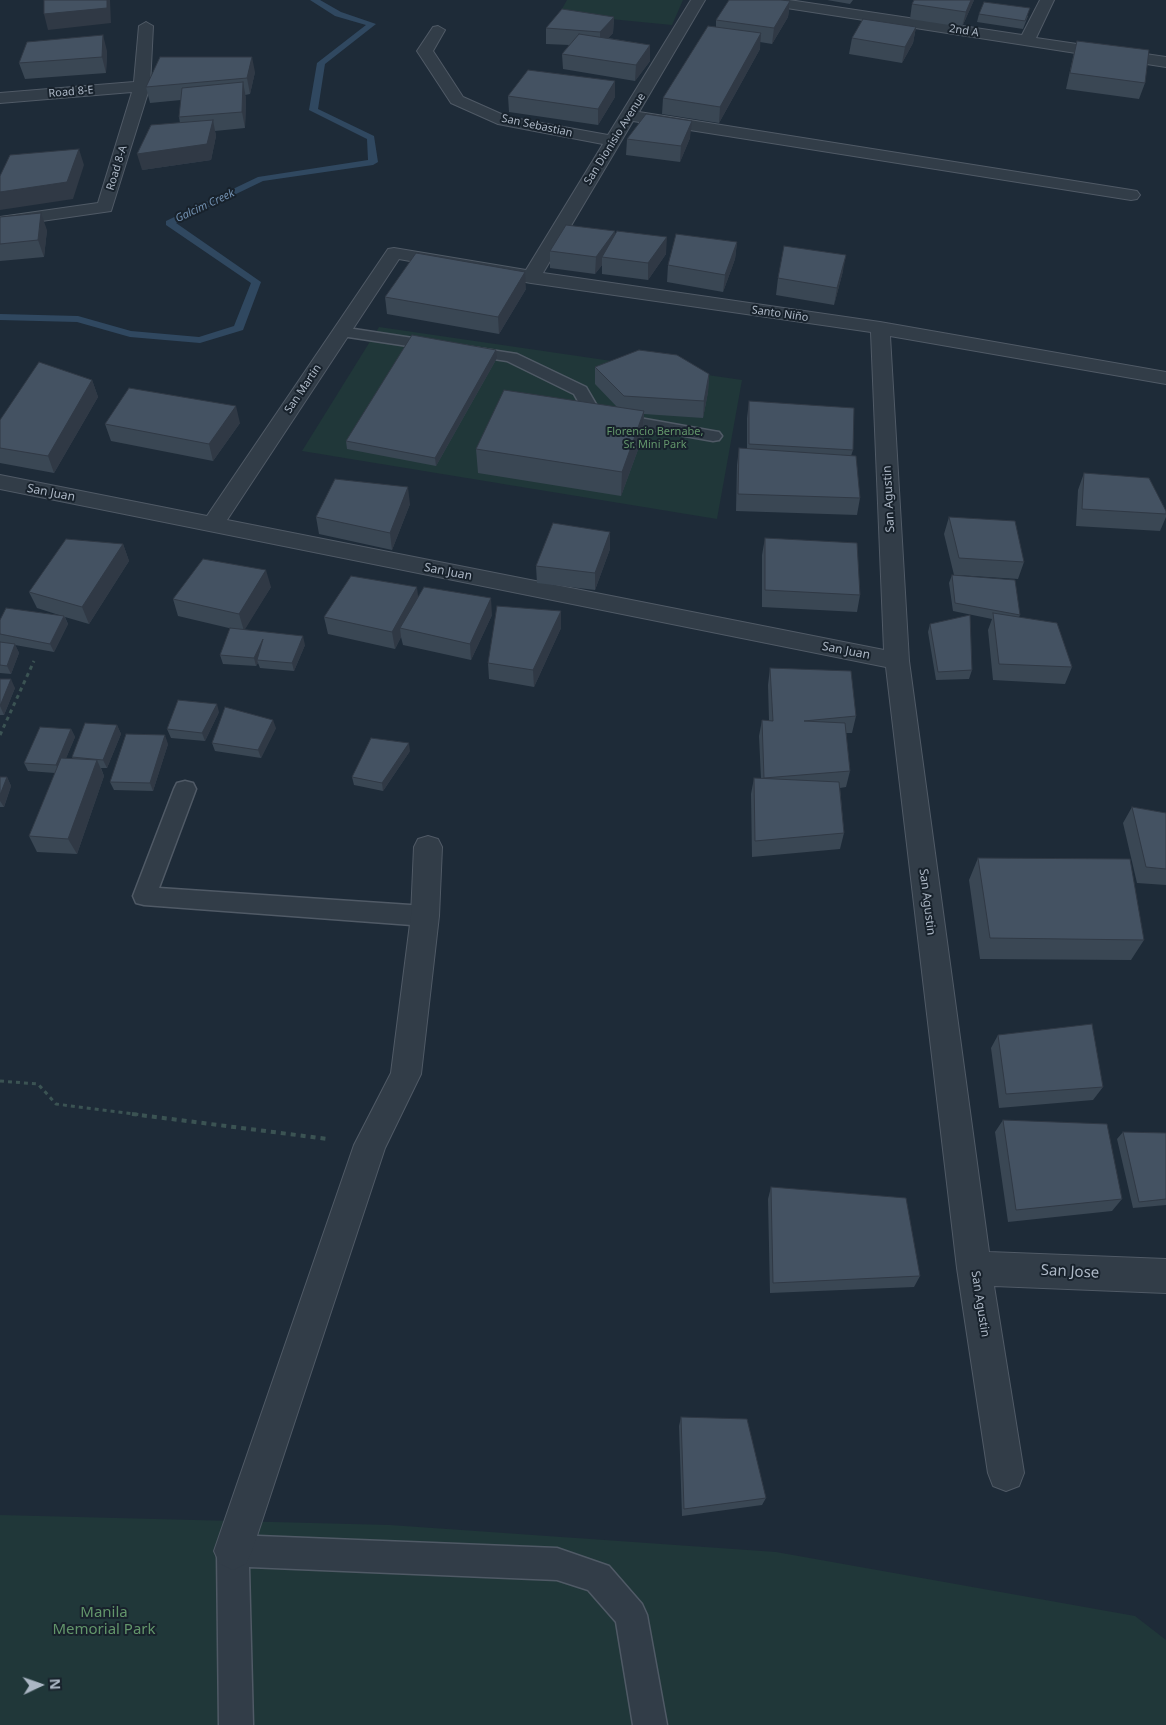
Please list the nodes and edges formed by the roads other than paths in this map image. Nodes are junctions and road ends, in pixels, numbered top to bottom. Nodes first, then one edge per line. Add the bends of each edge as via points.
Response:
1 (698, 0) edge
2 (761, 0) edge
3 (1047, 0) edge
4 (146, 26) dead end
5 (438, 30) dead end
6 (1027, 40) junction
7 (1166, 62) edge
8 (142, 86) junction
9 (0, 98) edge
10 (629, 115) junction
11 (613, 141) junction
12 (1131, 195) dead end
13 (0, 222) edge
14 (394, 253) joint
15 (531, 277) junction
16 (880, 328) junction
17 (341, 332) junction
18 (1166, 378) edge
19 (713, 436) dead end
20 (0, 482) edge
21 (212, 525) junction
22 (897, 661) junction
23 (185, 789) dead end
24 (428, 847) dead end
25 (425, 916) junction
26 (974, 1268) junction
27 (1166, 1276) edge
28 (1006, 1473) dead end
29 (233, 1551) junction
30 (236, 1725) edge
31 (650, 1725) edge

1 - 10 street, San Dionisio Avenue
2 - 6 street, 2nd A
3 - 6 street via 1040,8
4 - 8 street, Road 8-A
5 - 11 street, San Sebastian via 425,51 458,100 504,121
6 - 7 street, 2nd A
8 - 9 street, Road 8-E
8 - 13 street, Road 8-A via 105,207
10 - 11 street, San Dionisio Avenue
10 - 12 street
11 - 15 street, San Dionisio Avenue
14 - 15 street, Santo Niño
14 - 17 street, San Martin
15 - 16 street, Santo Niño
16 - 18 street, Santo Niño
16 - 22 street, San Agustin
17 - 19 lane via 512,357 580,391 594,415
17 - 21 street, San Martin
20 - 21 street, San Juan
21 - 22 street, San Juan
22 - 26 street, San Agustin
23 - 25 lane via 144,896
24 - 25 street
25 - 29 street via 406,1074 370,1145
26 - 27 street, San Jose
26 - 28 street, San Agustin
29 - 30 lane
29 - 31 lane via 557,1564 598,1577 631,1615

